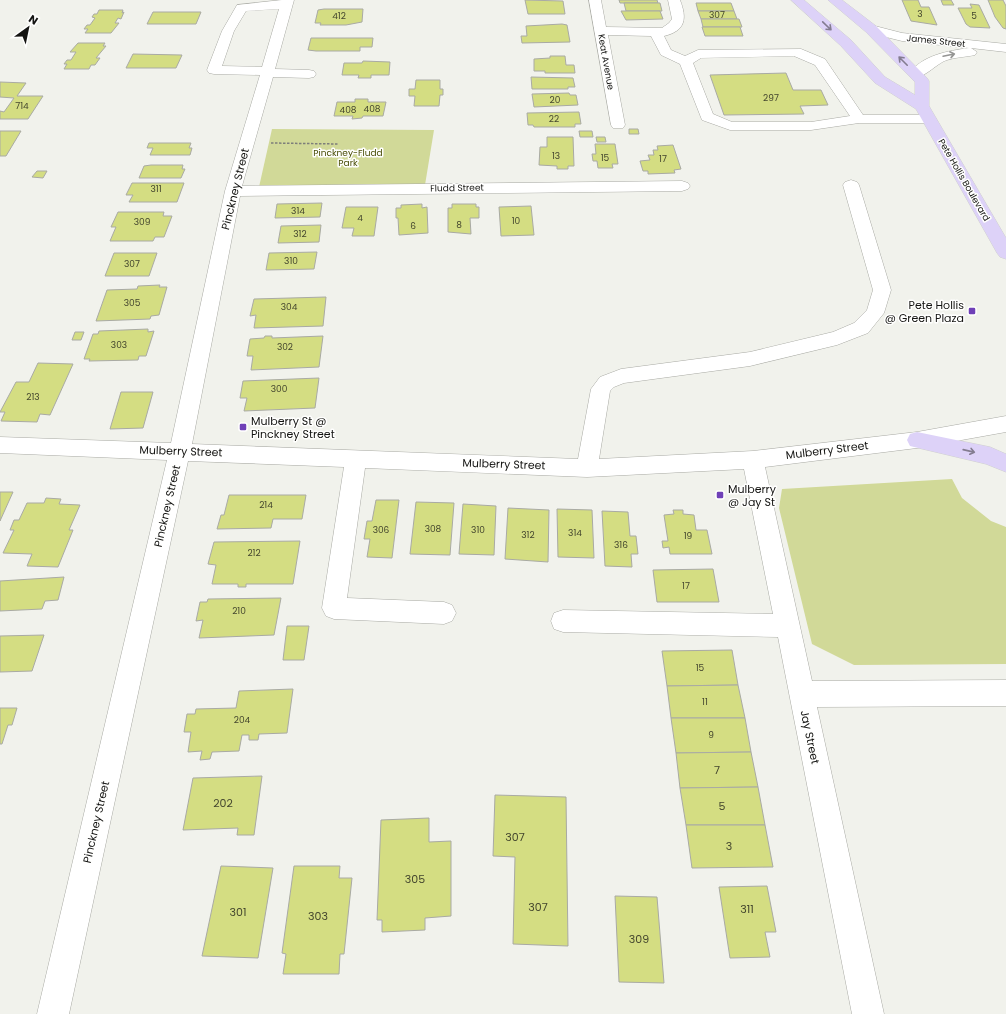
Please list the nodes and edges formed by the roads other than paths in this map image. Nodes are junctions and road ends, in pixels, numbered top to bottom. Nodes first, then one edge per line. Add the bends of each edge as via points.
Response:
1 (595, 0) edge
2 (674, 0) edge
3 (798, 0) edge
4 (834, 0) edge
5 (287, 2) edge
6 (871, 29) junction
7 (601, 31) junction
8 (656, 32) junction
9 (1004, 48) edge
10 (686, 62) junction
11 (267, 72) junction
12 (309, 74) dead end
13 (916, 74) junction
14 (925, 113) junction
15 (859, 119) junction
16 (618, 125) dead end
17 (851, 185) dead end
18 (682, 186) dead end
19 (233, 191) junction
20 (1006, 252) edge
21 (1006, 424) edge
22 (917, 440) junction
23 (0, 445) edge
24 (180, 451) junction
25 (356, 458) junction
26 (753, 460) junction
27 (1006, 463) edge
28 (587, 468) junction
29 (444, 613) dead end
30 (563, 621) dead end
31 (787, 626) junction
32 (1006, 693) edge
33 (801, 694) junction
34 (53, 1014) edge
35 (868, 1014) edge

1 - 7 street, Keat Avenue
2 - 8 street via 679,14 678,21 664,32
3 -> 14 main road, Pete Hollis Boulevard via 846,43 880,80
4 - 6 main road, Pete Hollis Boulevard
5 - 11 street, Pinckney Street
5 - 11 street via 241,8 228,31 214,70
6 - 9 street, James Street via 902,37
13 -> 6 main road, Pete Hollis Boulevard
7 - 8 street
7 - 16 street, Keat Avenue
8 - 10 street via 666,52
13 -> 9 street, James Street via 930,61 948,54
10 - 15 street via 698,54 796,52 820,62
10 - 15 street via 707,117 730,126 811,126
11 - 12 street
11 - 19 street, Pinckney Street
13 - 14 main road, Pete Hollis Boulevard via 922,81
14 - 15 street
14 - 20 main road, Pete Hollis Boulevard
17 - 28 street via 882,290 875,314 861,328 837,338 750,359 621,376 607,382 601,390
18 - 19 street, Fludd Street
19 - 24 street, Pinckney Street
21 - 22 street, Mulberry Street
22 - 26 street, Mulberry Street
22 -> 27 main road via 990,456
23 - 24 street, Mulberry Street
24 - 25 street, Mulberry Street
24 - 34 street, Pinckney Street
25 - 28 street, Mulberry Street
25 - 29 street via 334,608
26 - 28 street, Mulberry Street
26 - 31 street, Jay Street
30 - 31 street
31 - 33 street, Jay Street
32 - 33 street
33 - 35 street, Jay Street

